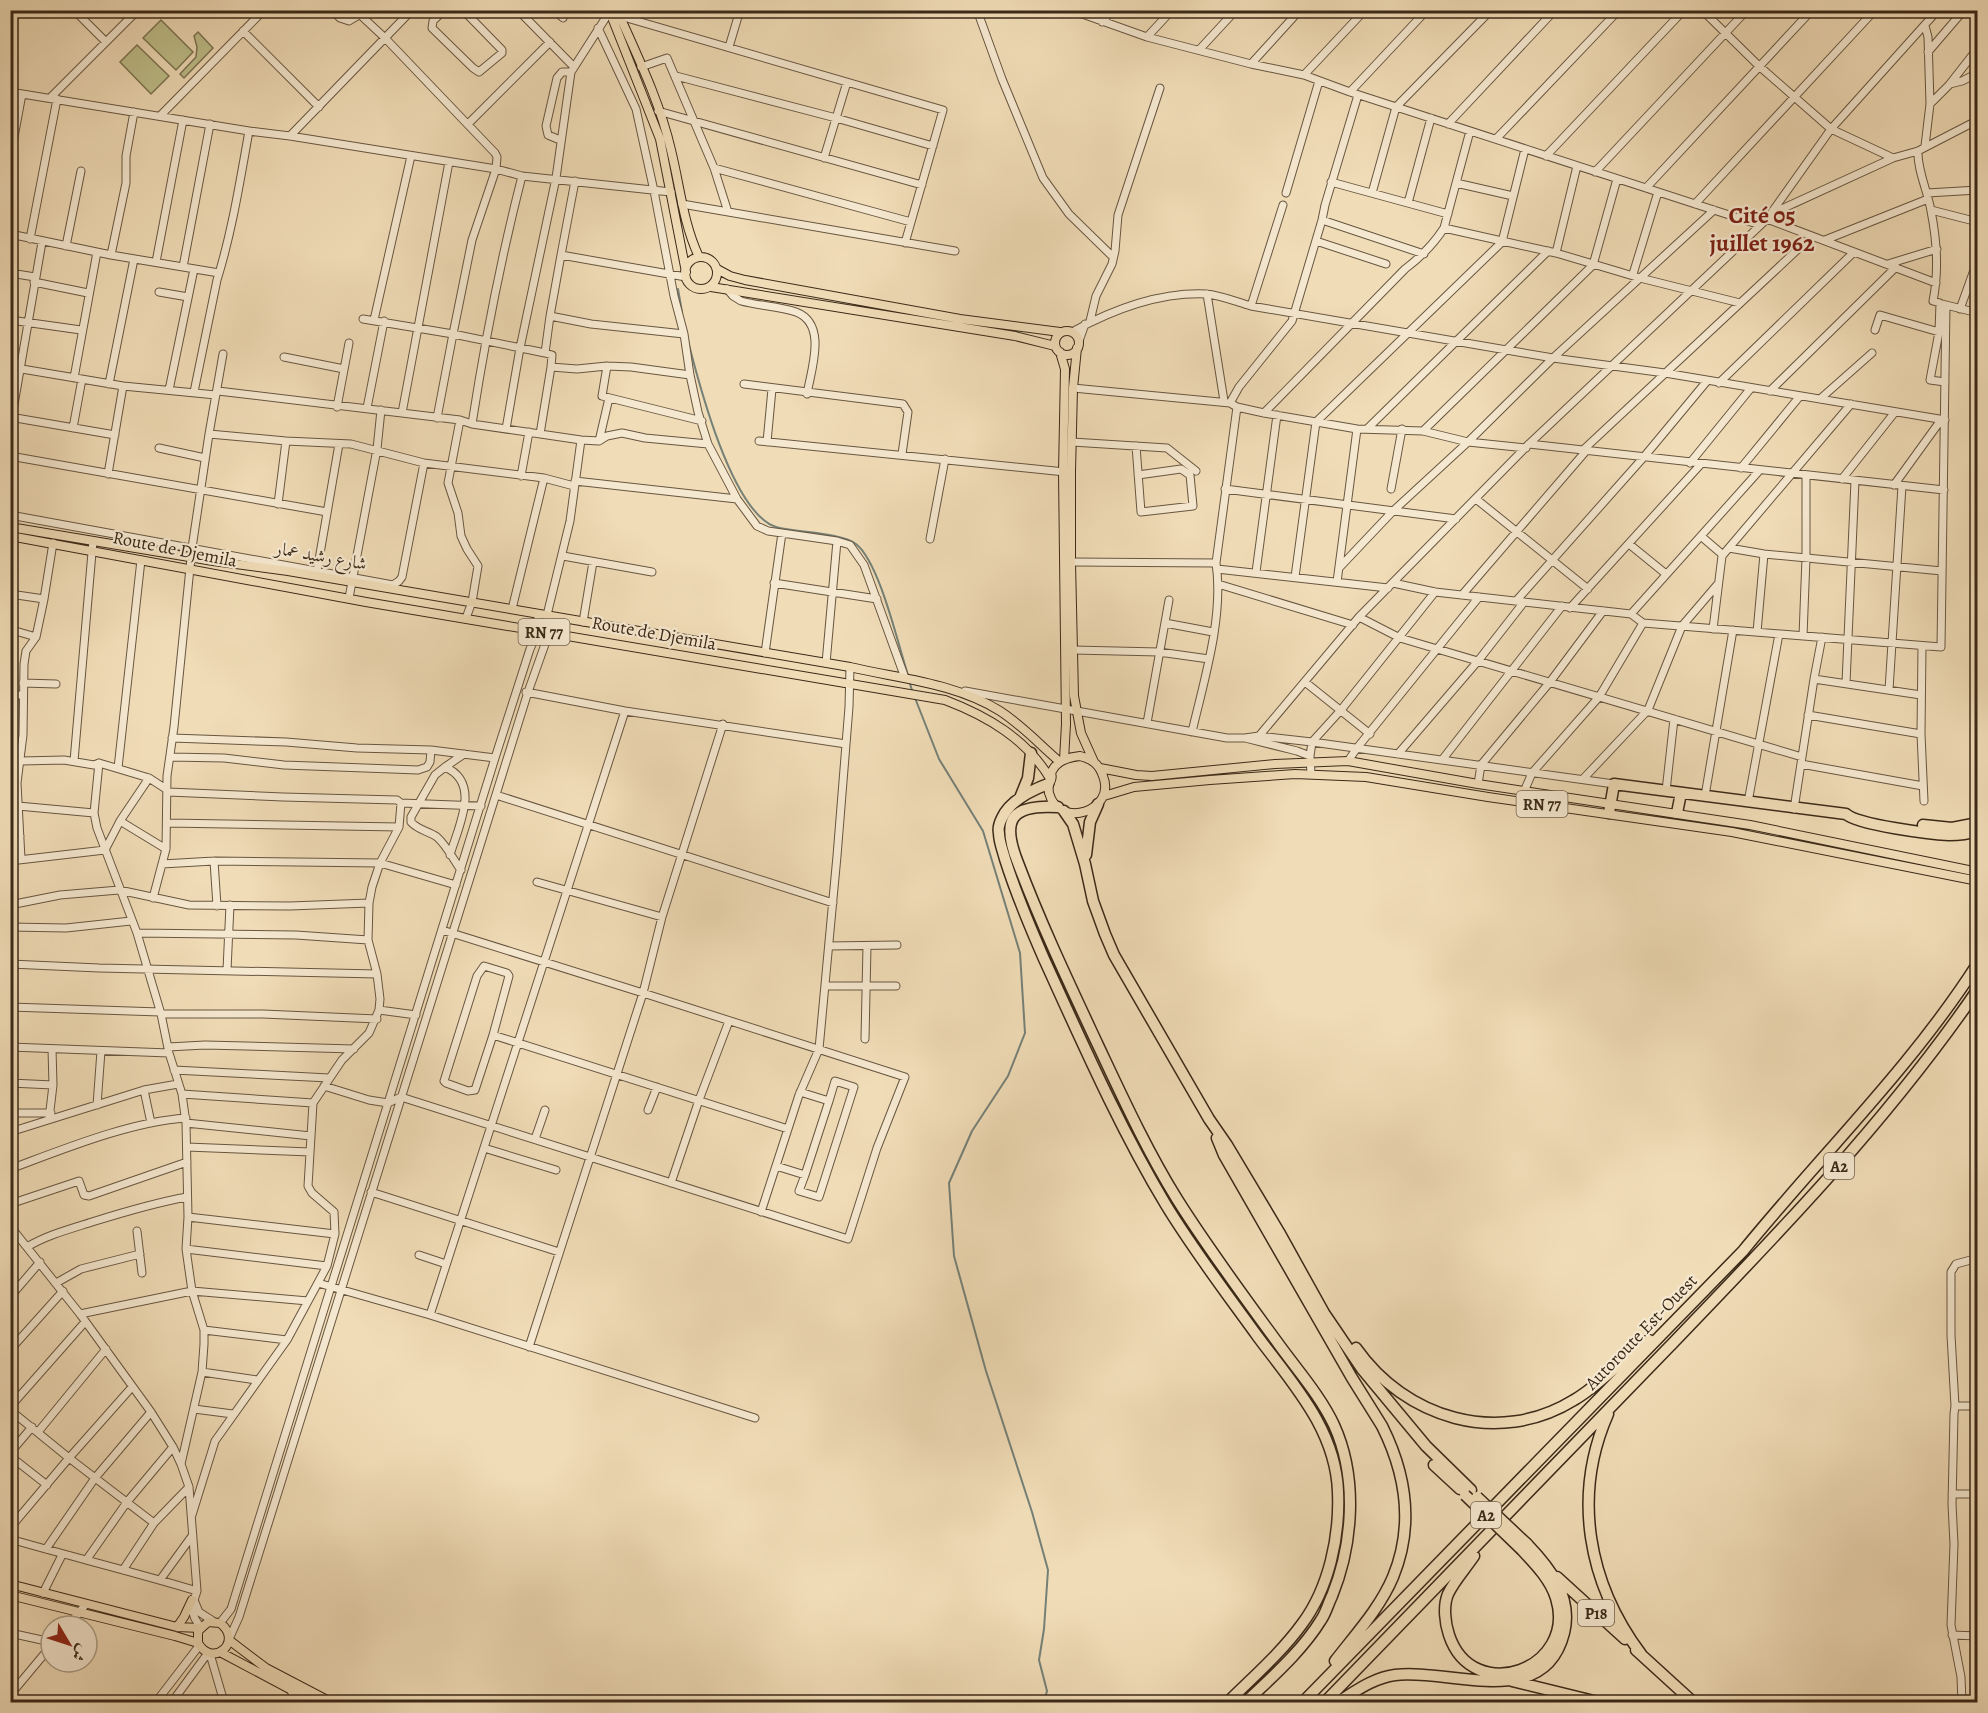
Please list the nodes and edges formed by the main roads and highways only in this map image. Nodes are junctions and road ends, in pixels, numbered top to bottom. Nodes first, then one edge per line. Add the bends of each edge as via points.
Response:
1 (609, 11) edge
2 (619, 13) edge
3 (651, 102) junction
4 (699, 257) junction
5 (717, 269) junction
6 (686, 274) junction
7 (711, 287) junction
8 (1060, 332) junction
9 (1078, 345) junction
10 (1057, 349) junction
11 (1067, 472) junction
12 (10, 527) edge
13 (10, 536) edge
14 (93, 546) junction
15 (1031, 753) junction
16 (1062, 761) junction
17 (1097, 765) junction
18 (1459, 781) junction
19 (1050, 782) junction
20 (1457, 791) junction
21 (1681, 793) junction
22 (1020, 798) junction
23 (1101, 800) junction
24 (1610, 808) junction
25 (1061, 809) junction
26 (1677, 813) junction
27 (1840, 814) junction
28 (1977, 823) edge
29 (1977, 831) edge
30 (1085, 864) junction
31 (1977, 872) edge
32 (1977, 881) edge
33 (1977, 963) edge
34 (1977, 989) edge
35 (1209, 1119) junction
36 (1306, 1280) junction
37 (1665, 1330) junction
38 (1328, 1335) junction
39 (1611, 1408) junction
40 (1468, 1493) junction
41 (1492, 1529) junction
42 (1524, 1547) junction
43 (1552, 1572) junction
44 (10, 1584) edge
45 (10, 1595) edge
46 (193, 1600) road end
47 (177, 1627) junction
48 (200, 1628) junction
49 (229, 1640) junction
50 (198, 1645) junction
51 (220, 1652) junction
52 (1641, 1654) junction
53 (1512, 1681) junction
54 (1305, 1700) edge
55 (314, 1702) edge
56 (331, 1702) edge
57 (1228, 1702) edge
58 (1246, 1702) edge
59 (1325, 1702) edge
60 (1338, 1702) edge
61 (1598, 1702) edge
62 (1693, 1702) edge

1 - 3 main road
2 - 3 main road
3 - 4 main road via 671,148 692,243
3 - 6 main road
4 - 5 main road via 710,260
4 - 6 main road via 689,263
5 - 7 main road
5 - 8 main road via 739,279 960,319
6 - 7 main road via 688,282 696,288
7 - 10 main road via 1016,336
8 - 9 main road via 1072,332
8 - 10 main road via 1055,338
9 - 10 main road via 1071,354
9 - 11 main road
10 - 11 main road via 1065,369
11 - 16 main road via 1066,709
11 - 17 main road via 1076,712 1085,743
12 - 14 main road
13 - 14 main road, Route de Djemila / RN 77
14 - 15 main road, Route de Djemila / RN 77 via 141,560 349,598 945,700 1003,729
14 - 16 main road via 192,553 352,579 905,678 953,689 1001,712
15 - 19 main road, Route de Djemila / RN 77
15 - 22 highway via 1028,778
16 - 17 main road via 1080,756
16 - 19 main road via 1052,771
17 - 18 main road via 1152,776 1310,759 1348,761
17 - 23 main road via 1106,782
18 - 20 main road
18 - 24 main road
19 - 22 highway
19 - 25 main road via 1050,796
20 - 23 main road, RN 77 via 1366,777 1311,774 1152,785 1124,790
20 - 24 main road, RN 77
21 - 24 highway via 1614,784
21 - 26 highway
21 - 27 highway
22 - 57 highway via 1001,818 1001,846 1017,895 1082,1042 1166,1205 1316,1416 1334,1465 1337,1526 1331,1561 1318,1598 1302,1624
23 - 25 main road via 1082,813
23 - 30 highway via 1090,822
24 - 26 main road
24 - 32 main road, RN 77
25 - 30 highway via 1073,824
25 - 58 highway via 1039,806 1022,811 1008,831 1054,951 1170,1187 1230,1280 1321,1401 1346,1464 1349,1533 1338,1581 1322,1619 1297,1651
26 - 31 main road
27 - 28 highway via 1851,812 1952,828
27 - 29 highway via 1859,821 1937,834
30 - 35 highway via 1098,917 1114,955
33 - 37 highway, Autoroute Est-Ouest / A2 via 1930,1030 1876,1096 1743,1251
34 - 39 highway, Autoroute Est-Ouest / A2 via 1917,1072 1838,1166 1759,1255
35 - 36 highway
35 - 38 highway via 1224,1155
36 - 37 highway via 1363,1359 1392,1387 1416,1404 1455,1419 1506,1423 1565,1405
36 - 40 highway via 1368,1377
37 - 54 highway, Autoroute Est-Ouest / A2
38 - 40 highway via 1391,1417 1432,1463
38 - 54 highway via 1394,1450 1401,1476 1405,1523 1393,1578 1383,1596
39 - 41 highway, Autoroute Est-Ouest / A2
39 - 52 highway via 1589,1479 1590,1539 1608,1600
40 - 42 highway, bridge
41 - 42 highway via 1448,1595 1445,1614 1451,1642 1472,1667 1501,1674 1528,1668 1550,1647 1557,1632 1556,1598
41 - 59 highway, Autoroute Est-Ouest / A2
42 - 43 highway
43 - 52 highway, P18
43 - 53 highway via 1565,1606 1562,1640 1544,1665
44 - 47 main road
45 - 50 main road
46 - 47 main road
47 - 48 main road
48 - 49 main road via 217,1622 226,1628
48 - 50 main road
49 - 51 main road
49 - 56 main road via 258,1662
50 - 51 main road via 209,1653
51 - 55 main road
52 - 62 highway, P18
53 - 60 highway via 1395,1675 1369,1683
53 - 61 highway

